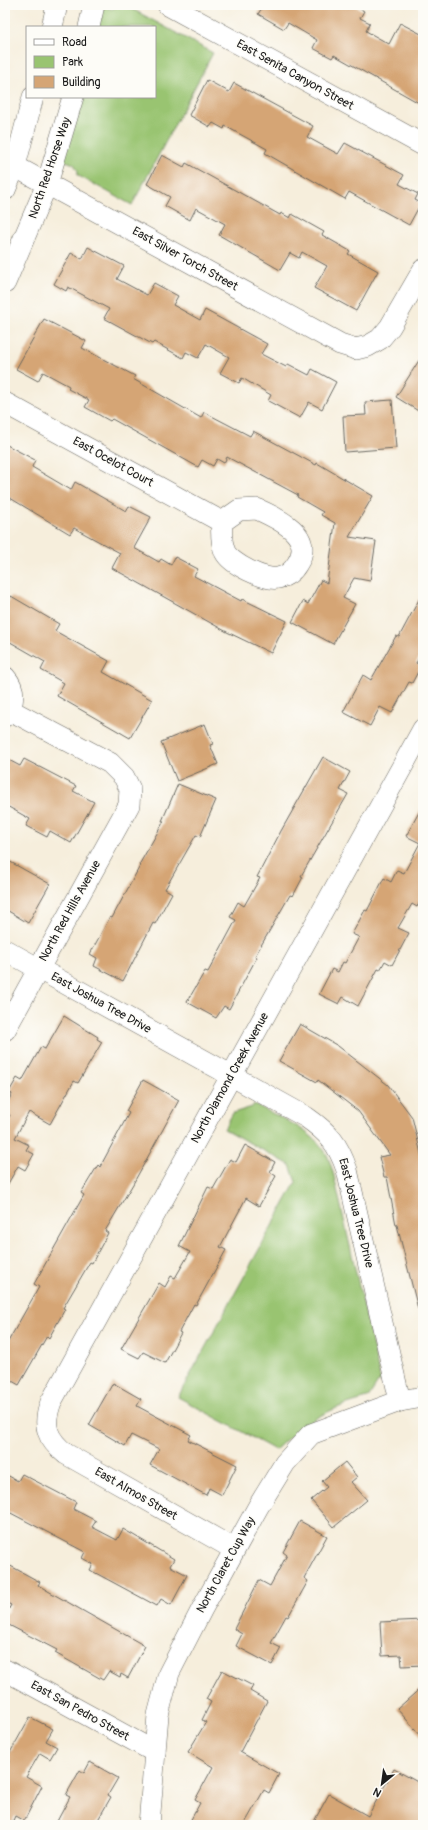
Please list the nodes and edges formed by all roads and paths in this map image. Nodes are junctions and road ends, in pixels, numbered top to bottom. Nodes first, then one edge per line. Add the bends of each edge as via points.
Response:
1 (57, 5) edge
2 (94, 5) edge
3 (168, 5) edge
4 (52, 26) edge
5 (89, 26) edge
6 (33, 98) edge
7 (73, 98) edge
8 (423, 145) edge
9 (10, 164) edge
10 (47, 184) junction
11 (5, 190) edge
12 (423, 270) edge
13 (5, 283) edge
14 (5, 403) edge
15 (222, 522) dead end
16 (5, 677) edge
17 (7, 713) edge
18 (423, 729) edge
19 (5, 950) edge
20 (38, 968) junction
21 (5, 1030) edge
22 (231, 1075) junction
23 (423, 1397) edge
24 (400, 1401) junction
25 (47, 1430) joint
26 (234, 1549) junction
27 (5, 1670) edge
28 (155, 1752) junction
29 (149, 1825) edge

1 - 4 street
2 - 5 street
3 - 8 street, East Senita Canyon Street
6 - 9 street
7 - 10 street, North Red Horse Way
9 - 10 street, East Silver Torch Street
9 - 11 street
10 - 12 street, East Silver Torch Street via 340,344 356,349 380,339
10 - 13 street, North Red Horse Way
14 - 15 street, East Ocelot Court
16 - 17 street via 11,684 14,696
17 - 20 street, North Red Hills Avenue via 110,763 124,777 130,789 129,805
18 - 22 street, North Diamond Creek Avenue
19 - 20 street, East Joshua Tree Drive
20 - 21 street, North Red Hills Avenue
20 - 22 street, East Joshua Tree Drive
22 - 24 street, East Joshua Tree Drive via 321,1127 334,1140 342,1154
22 - 25 street, North Diamond Creek Avenue via 51,1402 46,1415
23 - 24 street, North Claret Cup Way
24 - 26 street, North Claret Cup Way via 311,1434 285,1463
25 - 26 street, East Almos Street via 54,1444 66,1454
26 - 28 street, North Claret Cup Way via 169,1673 158,1715
27 - 28 street, East San Pedro Street
28 - 29 street, North Claret Cup Way

